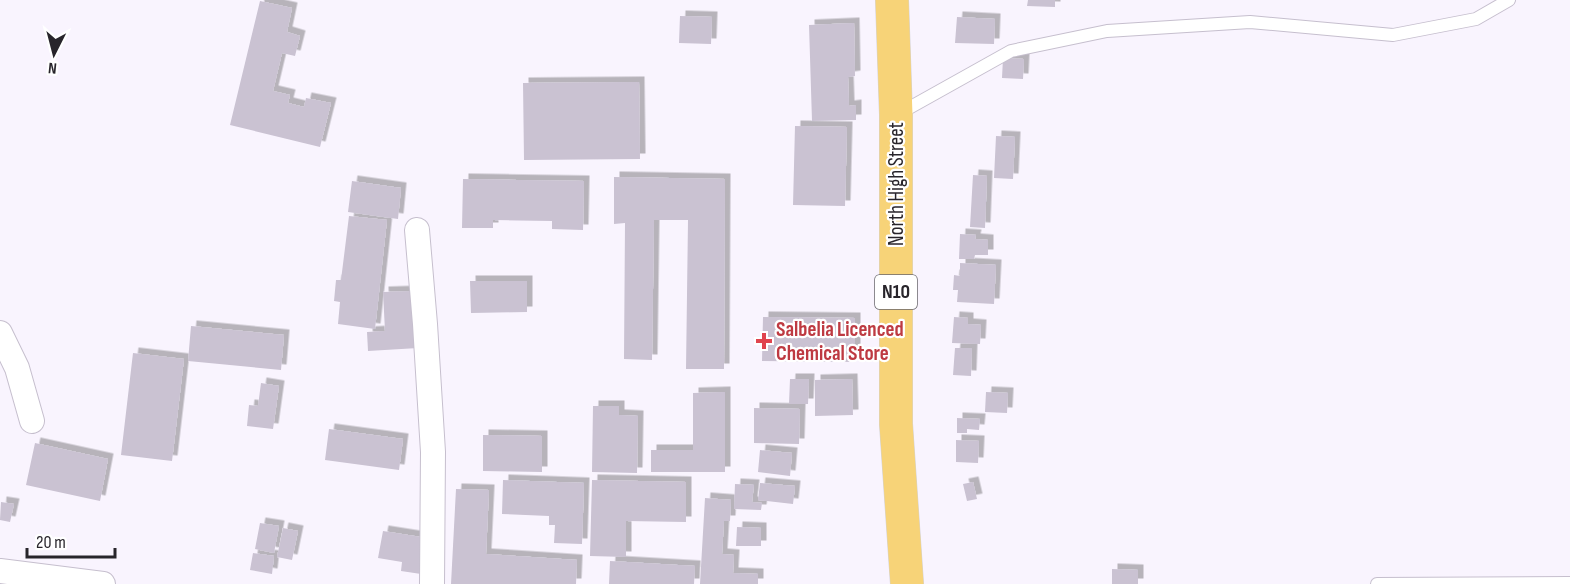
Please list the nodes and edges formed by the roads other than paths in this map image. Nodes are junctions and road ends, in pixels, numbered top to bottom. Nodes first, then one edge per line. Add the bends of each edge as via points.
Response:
1 (892, 0) edge
2 (1509, 0) edge
3 (896, 115) junction
4 (417, 230) dead end
5 (0, 333) edge
6 (32, 421) dead end
7 (0, 571) edge
8 (1570, 583) edge
9 (103, 584) edge
10 (432, 584) edge
11 (907, 584) edge
12 (1377, 584) edge

1 - 3 highway, North High Street / N10
2 - 3 lane via 1476,19 1393,35 1250,22 1107,31 1011,51
3 - 11 highway, North High Street / N10 via 896,424
4 - 10 street via 433,452
5 - 6 street via 17,368
7 - 9 street
8 - 12 lane

